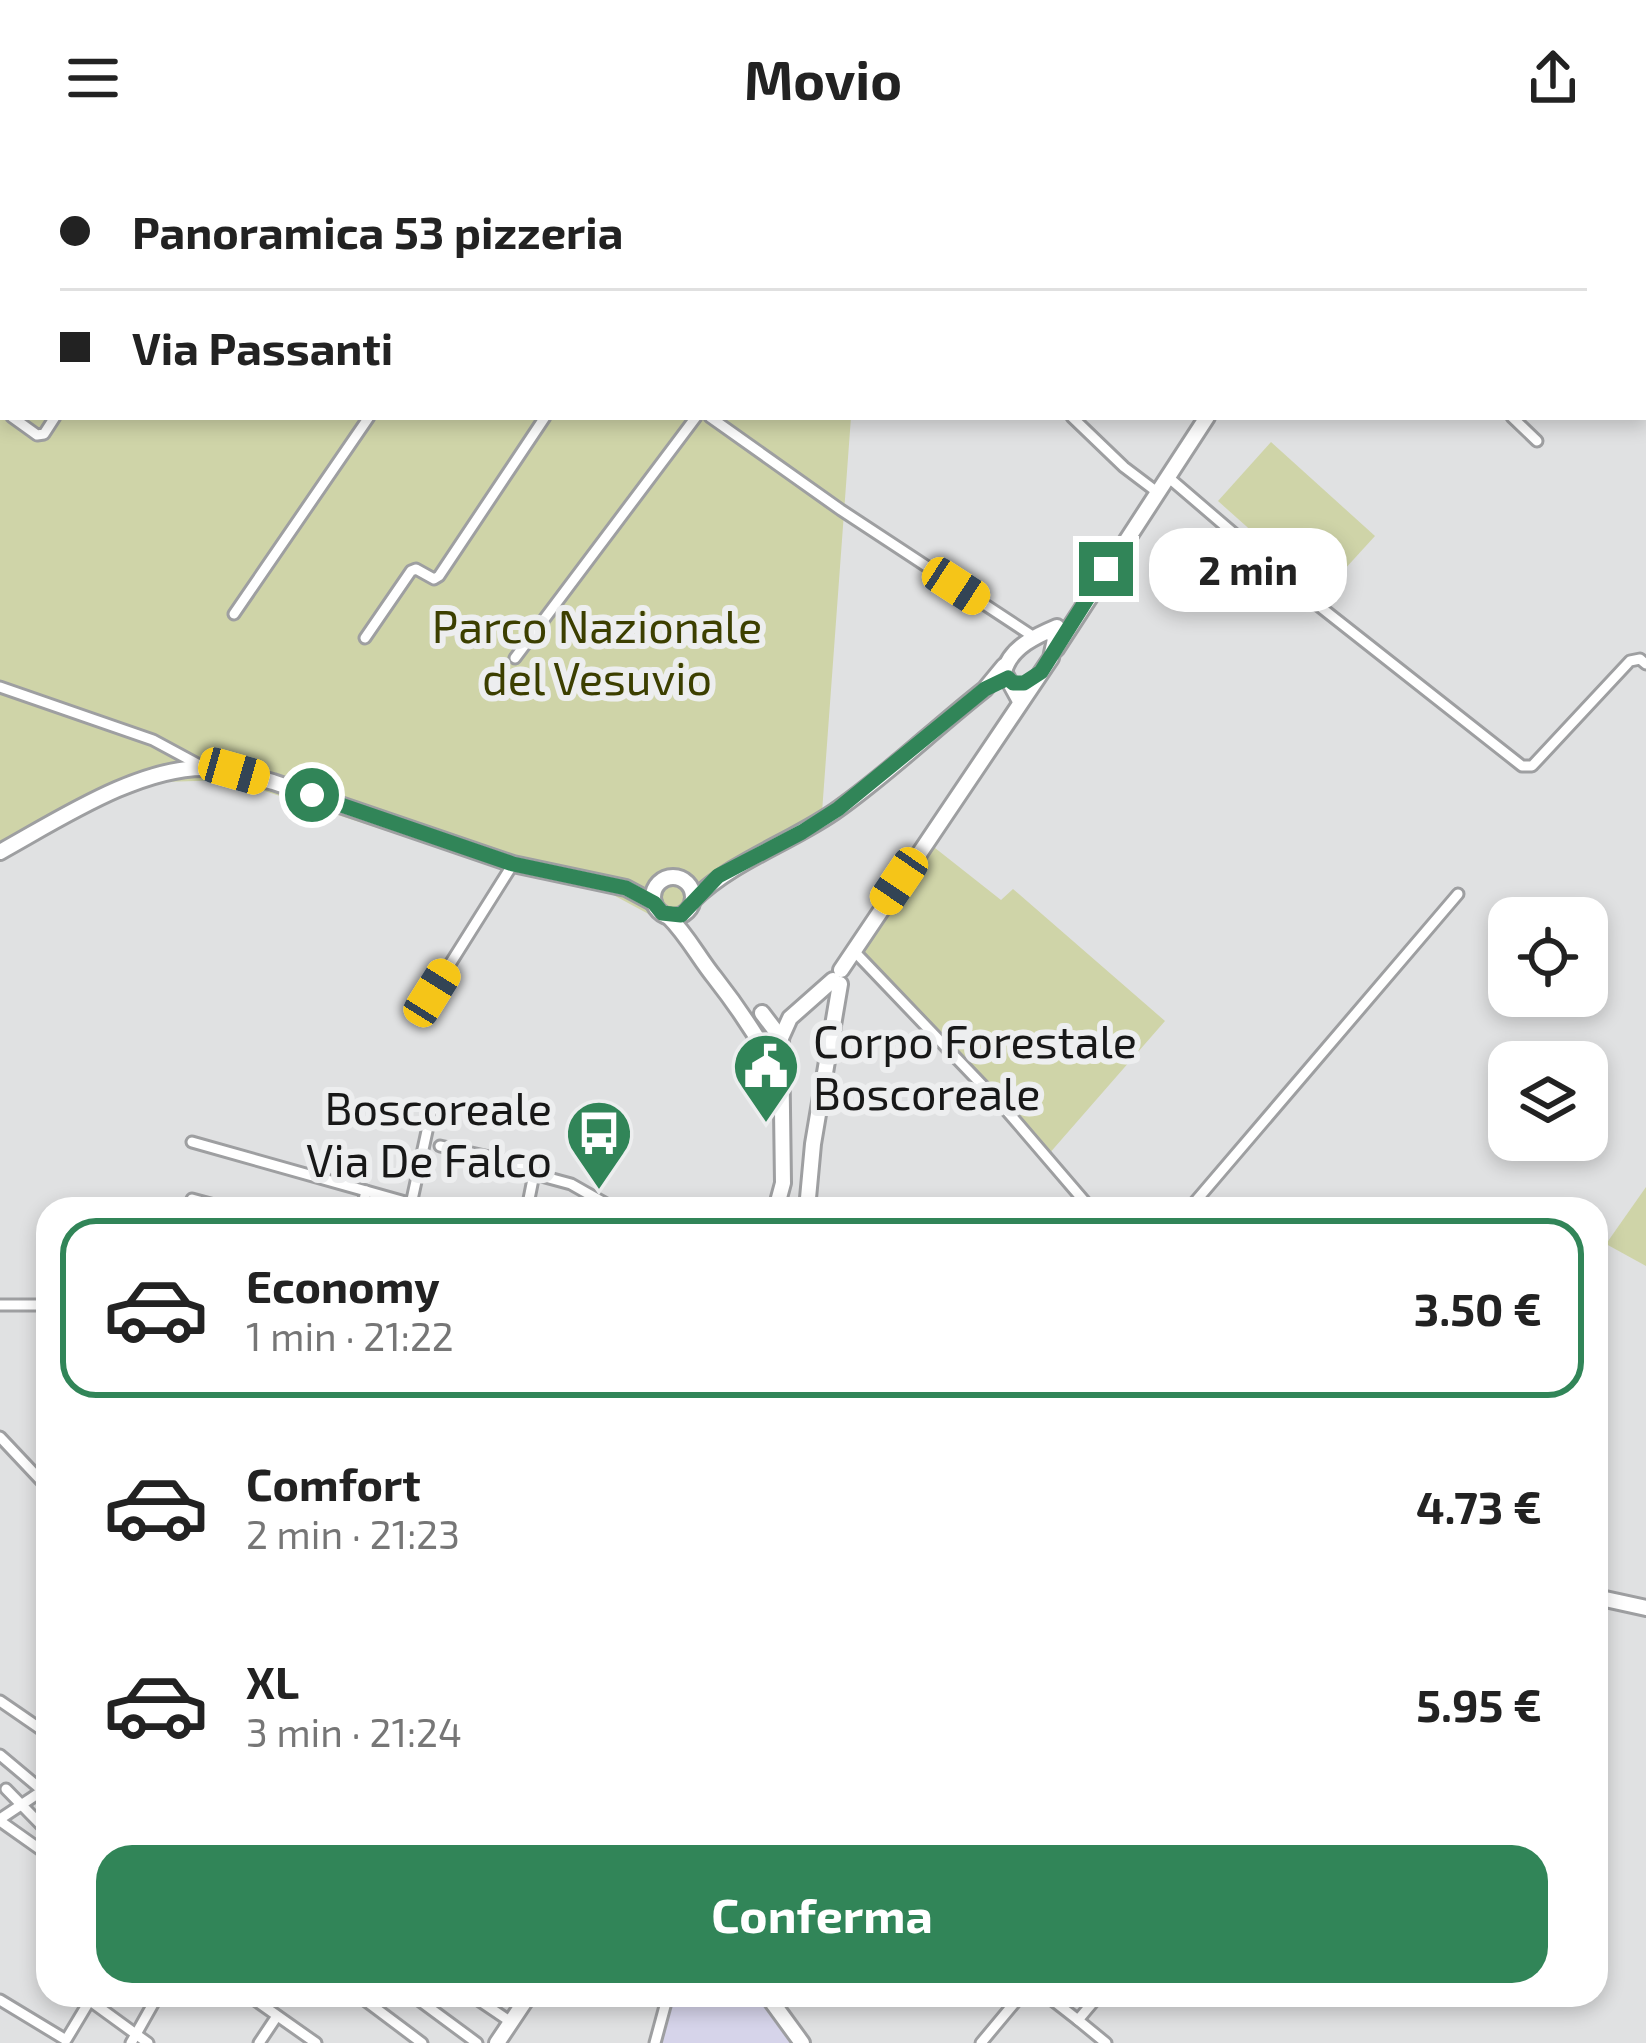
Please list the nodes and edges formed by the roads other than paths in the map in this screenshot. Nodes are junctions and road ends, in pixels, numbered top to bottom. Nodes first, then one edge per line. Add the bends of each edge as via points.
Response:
1 (16, 420) edge
2 (53, 420) edge
3 (367, 420) edge
4 (543, 420) edge
5 (694, 420) edge
6 (714, 420) edge
7 (1075, 420) edge
8 (1205, 420) edge
9 (1515, 420) edge
10 (1537, 441) dead end
11 (1168, 477) junction
12 (1157, 491) junction
13 (1080, 608) junction
14 (235, 614) dead end
15 (1051, 631) junction
16 (1034, 637) junction
17 (365, 638) dead end
18 (515, 658) dead end
19 (1051, 658) junction
20 (1646, 664) edge
21 (1041, 672) junction
22 (1008, 676) junction
23 (0, 687) edge
24 (1020, 701) junction
25 (203, 767) junction
26 (0, 852) edge
27 (513, 864) junction
28 (718, 876) junction
29 (681, 878) junction
30 (662, 880) junction
31 (626, 888) junction
32 (1458, 894) dead end
33 (654, 903) junction
34 (692, 903) junction
35 (668, 916) junction
36 (692, 939) junction
37 (853, 950) junction
38 (838, 978) junction
39 (430, 996) dead end
40 (737, 1004) junction
41 (762, 1013) junction
42 (790, 1018) junction
43 (758, 1036) junction
44 (781, 1038) junction
45 (781, 1081) junction
46 (449, 1111) dead end
47 (192, 1142) dead end
48 (440, 1146) dead end
49 (534, 1174) junction
50 (366, 1191) junction
51 (365, 1197) edge
52 (384, 1197) edge
53 (413, 1197) edge
54 (529, 1197) edge
55 (594, 1197) edge
56 (780, 1197) edge
57 (808, 1197) edge
58 (1081, 1197) edge
59 (1199, 1197) edge
60 (0, 1304) edge
61 (36, 1305) edge
62 (0, 1437) edge
63 (36, 1475) edge
64 (1608, 1600) edge
65 (1646, 1608) edge
66 (0, 1701) edge
67 (36, 1726) edge
68 (0, 1755) edge
69 (36, 1782) edge
70 (6, 1790) dead end
71 (36, 1796) edge
72 (24, 1805) junction
73 (36, 1818) edge
74 (0, 1820) edge
75 (36, 1847) edge
76 (4, 2003) edge
77 (86, 2007) edge
78 (100, 2007) edge
79 (151, 2007) edge
80 (265, 2007) edge
81 (374, 2007) edge
82 (428, 2007) edge
83 (489, 2007) edge
84 (521, 2007) edge
85 (665, 2007) edge
86 (776, 2007) edge
87 (1011, 2007) edge
88 (1061, 2007) edge
89 (1089, 2007) edge
90 (277, 2016) junction
91 (0, 2019) edge
92 (1078, 2020) junction
93 (511, 2022) junction
94 (407, 2032) junction
95 (133, 2039) edge
96 (148, 2043) edge
97 (259, 2043) edge
98 (316, 2043) edge
99 (398, 2043) edge
100 (422, 2043) edge
101 (477, 2043) edge
102 (497, 2043) edge
103 (655, 2043) edge
104 (802, 2043) edge
105 (981, 2043) edge
106 (1106, 2043) edge

1 - 2 street via 38,435
3 - 14 street
4 - 17 street via 439,576 411,571
5 - 18 street
6 - 16 street
7 - 12 street
8 - 11 street
9 - 10 street
11 - 12 street
11 - 20 street via 1522,766 1532,766 1630,661
12 - 13 street
13 - 15 street
13 - 19 street
15 - 16 street
15 - 19 street
16 - 22 street
19 - 21 street
21 - 22 street via 1024,683
21 - 24 street
22 - 24 street
22 - 28 street via 838,809
23 - 25 street via 153,740
24 - 37 street
25 - 26 street via 128,786
25 - 27 street via 273,782
27 - 31 street
27 - 39 street
28 - 29 street
28 - 34 street
29 - 30 street
29 - 34 street
30 - 31 street
30 - 33 street
31 - 33 street
32 - 59 street
33 - 35 street
34 - 35 street
34 - 36 street
35 - 36 street
36 - 40 street
37 - 38 street
37 - 58 street
38 - 42 street
38 - 57 street
40 - 41 street
40 - 43 street
41 - 42 street
41 - 44 street
42 - 44 street
43 - 44 street
43 - 45 street
44 - 45 street
45 - 56 street
46 - 53 street via 432,1108
47 - 50 street
48 - 49 street
49 - 54 street
49 - 55 street
50 - 51 street
50 - 52 street
60 - 61 street
62 - 63 street
64 - 65 street
66 - 67 street
68 - 69 street
70 - 72 street
71 - 72 street
72 - 73 street
72 - 74 street
74 - 75 street
76 - 77 street via 66,2040
76 - 91 street
78 - 95 street
79 - 95 street
80 - 90 street
81 - 94 street
82 - 101 street
83 - 93 street
84 - 93 street
85 - 103 street
86 - 104 street
87 - 105 street
88 - 92 street
89 - 92 street
90 - 97 street
90 - 98 street
92 - 106 street
93 - 102 street
94 - 99 street
94 - 100 street
95 - 96 street

